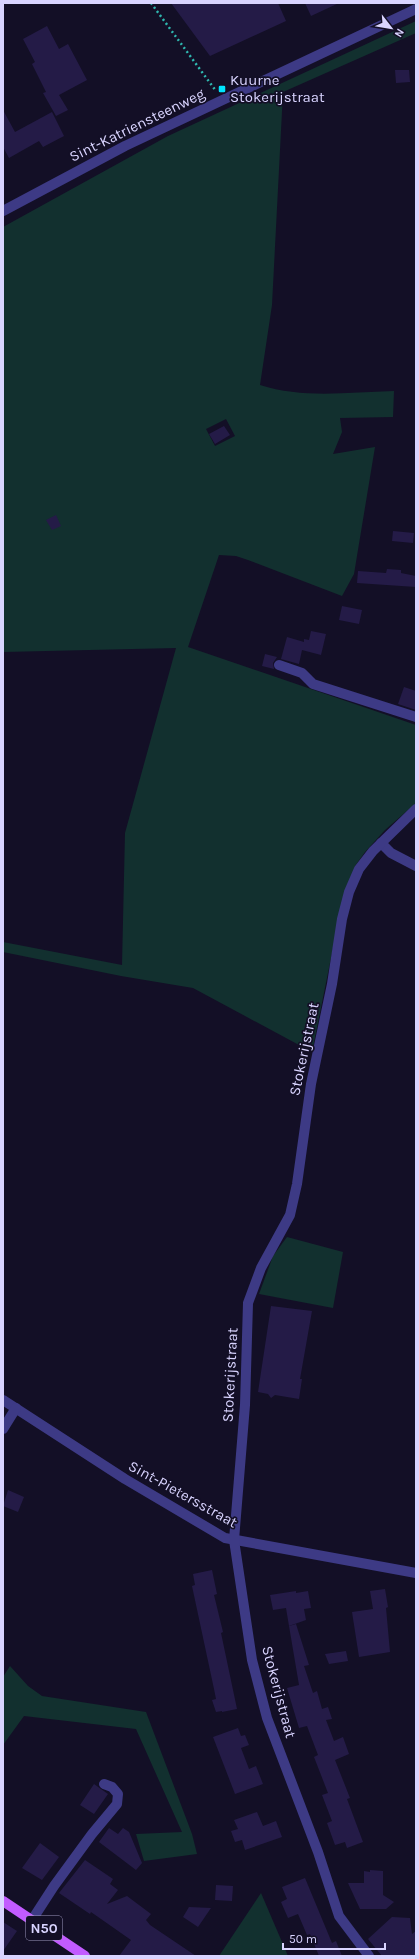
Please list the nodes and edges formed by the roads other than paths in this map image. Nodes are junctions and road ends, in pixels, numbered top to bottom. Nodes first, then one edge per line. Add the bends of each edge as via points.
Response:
1 (416, 9) edge
2 (3, 211) edge
3 (279, 665) dead end
4 (416, 718) edge
5 (416, 809) edge
6 (381, 843) junction
7 (416, 866) edge
8 (3, 1400) edge
9 (16, 1408) junction
10 (3, 1429) edge
11 (234, 1540) junction
12 (416, 1573) edge
13 (104, 1784) dead end
14 (3, 1901) edge
15 (32, 1920) junction
16 (84, 1956) edge
17 (369, 1956) edge

1 - 2 street, Sint-Katriensteenweg via 125,146
3 - 4 street via 302,673 314,684
5 - 6 street, Stokerijstraat
6 - 7 street via 392,853
6 - 11 street, Stokerijstraat via 359,869 349,892 311,1084 297,1184 290,1215 261,1268 248,1303 245,1405
8 - 9 street, Sint-Pietersstraat
9 - 10 street
9 - 11 street, Sint-Pietersstraat via 125,1479 225,1538
11 - 12 street, Sint-Pietersstraat
11 - 17 street, Stokerijstraat via 252,1660 267,1718 318,1852 339,1916
13 - 15 street via 112,1786 118,1794 117,1804 92,1834
14 - 15 main road, N50
15 - 16 main road, N50

